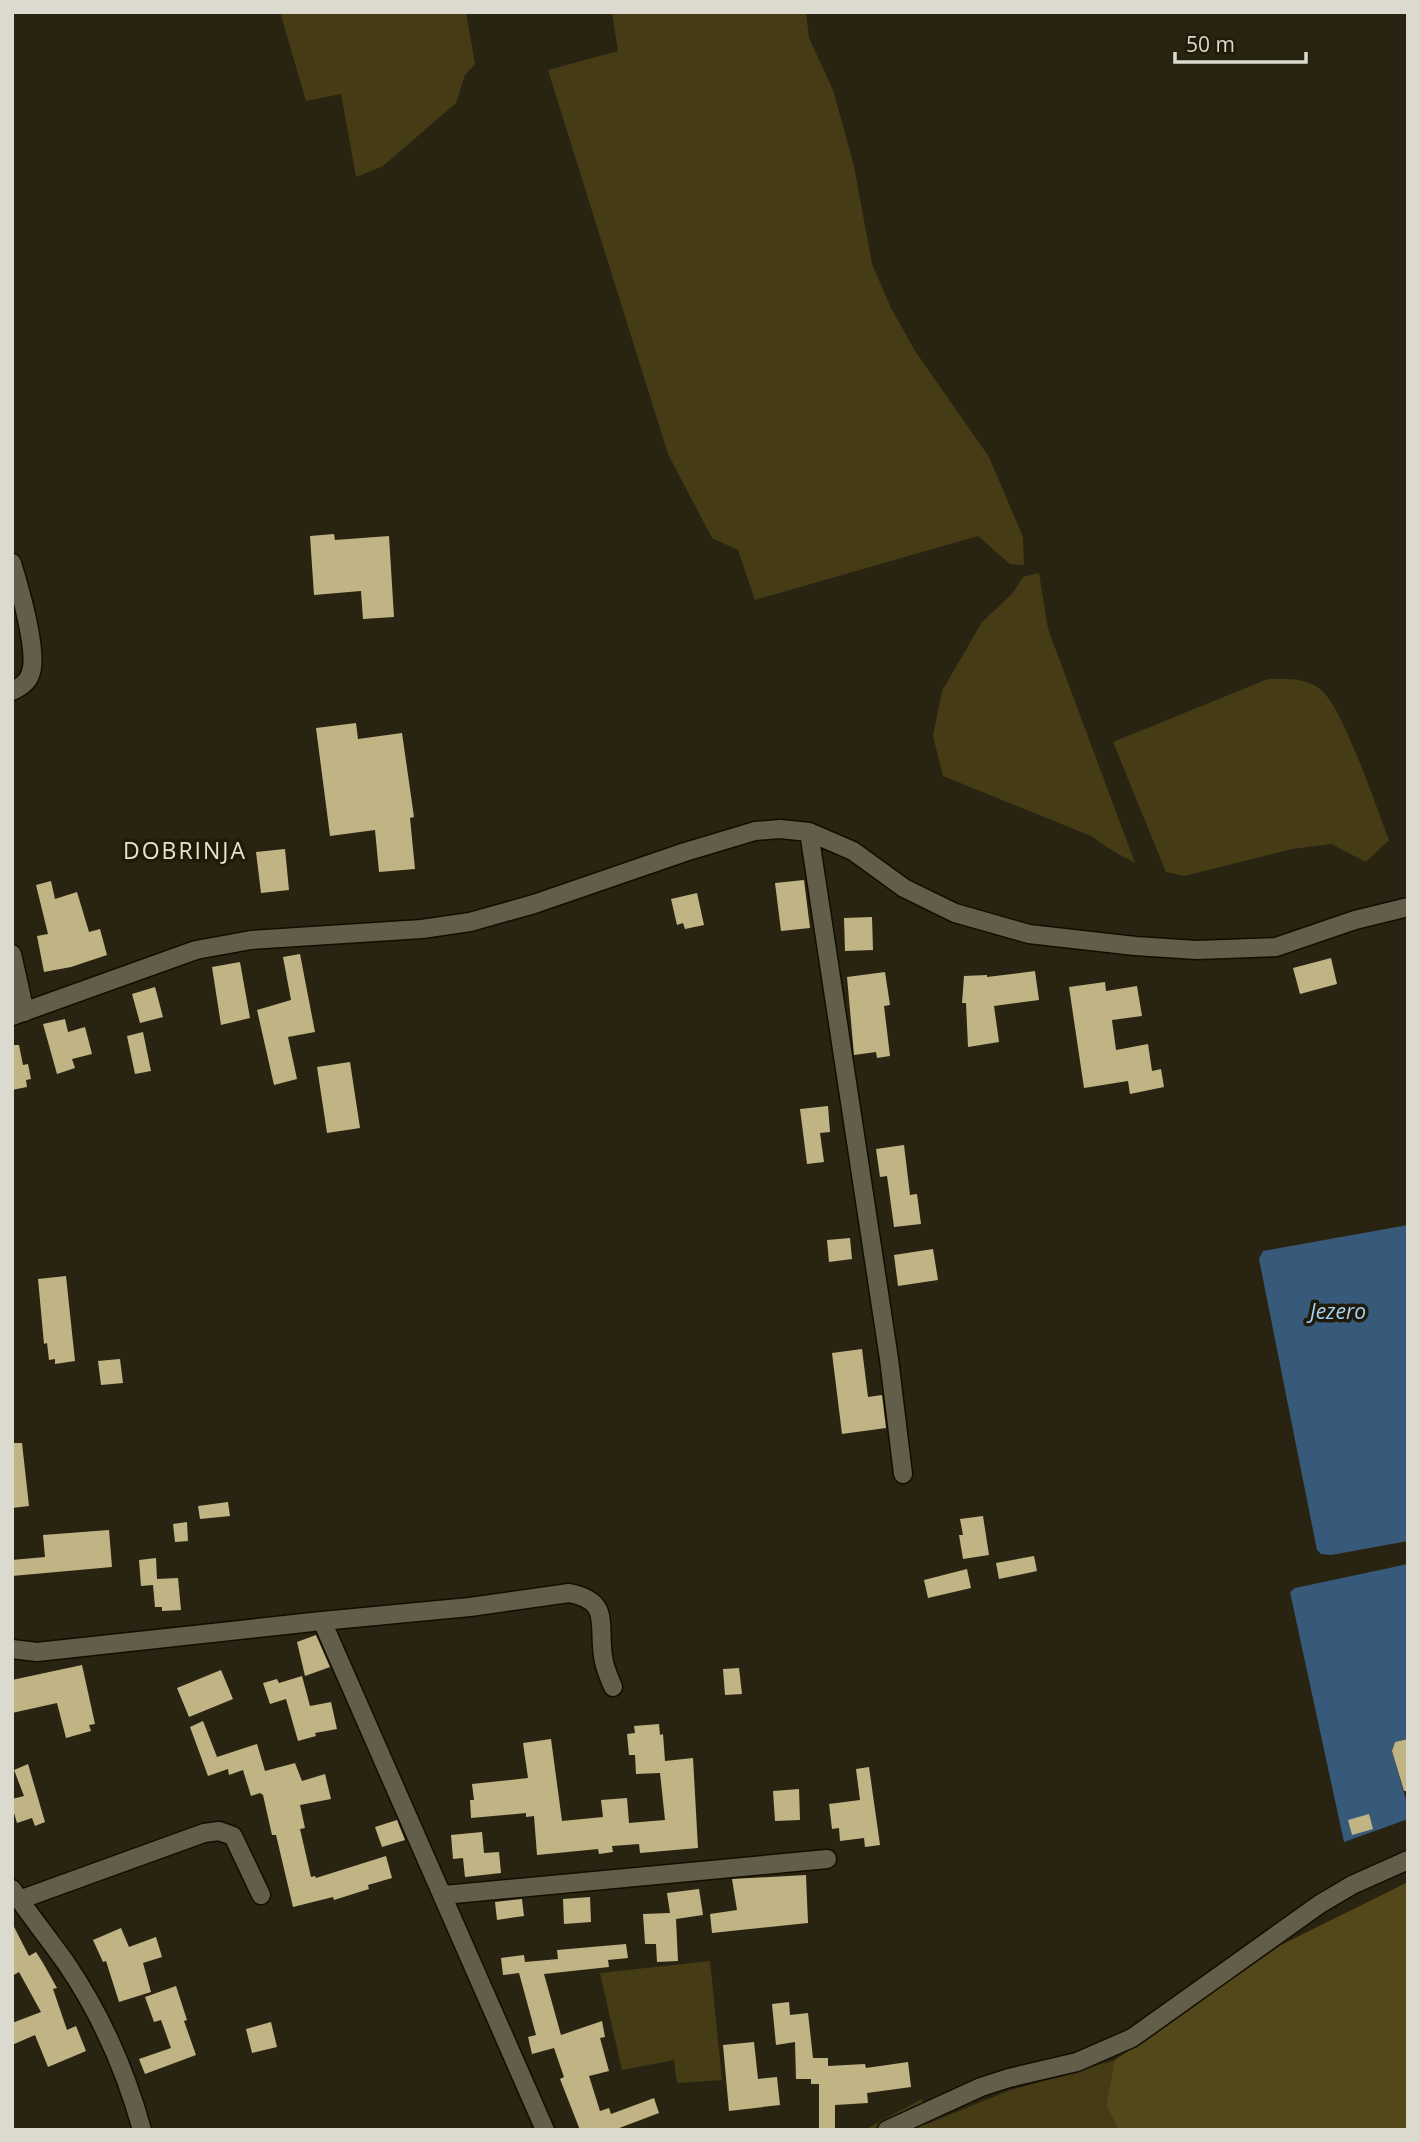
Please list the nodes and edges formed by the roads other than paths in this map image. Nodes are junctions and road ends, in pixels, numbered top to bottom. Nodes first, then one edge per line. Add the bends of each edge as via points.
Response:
1 (12, 563) edge
2 (12, 691) edge
3 (809, 832) junction
4 (1408, 907) edge
5 (12, 954) edge
6 (19, 1014) edge
7 (903, 1474) dead end
8 (322, 1621) junction
9 (12, 1649) edge
10 (613, 1687) dead end
11 (827, 1859) dead end
12 (1408, 1860) edge
13 (16, 1894) edge
14 (261, 1895) dead end
15 (444, 1895) junction
16 (142, 2130) edge
17 (545, 2130) edge
18 (887, 2130) edge

1 - 2 street via 33,653 31,674
3 - 4 street via 853,851 904,888 955,913 1029,933 1167,949 1276,947
3 - 6 street via 755,831 732,837 471,922 251,940 196,950
3 - 7 street
5 - 6 street
8 - 9 street via 37,1651
8 - 10 street via 569,1592 598,1608 603,1656
8 - 15 street
11 - 15 street
12 - 18 street via 1320,1904 1132,2038 1077,2062 981,2087
13 - 14 street via 219,1831 233,1836
13 - 16 street via 93,2008 122,2069
15 - 17 street

